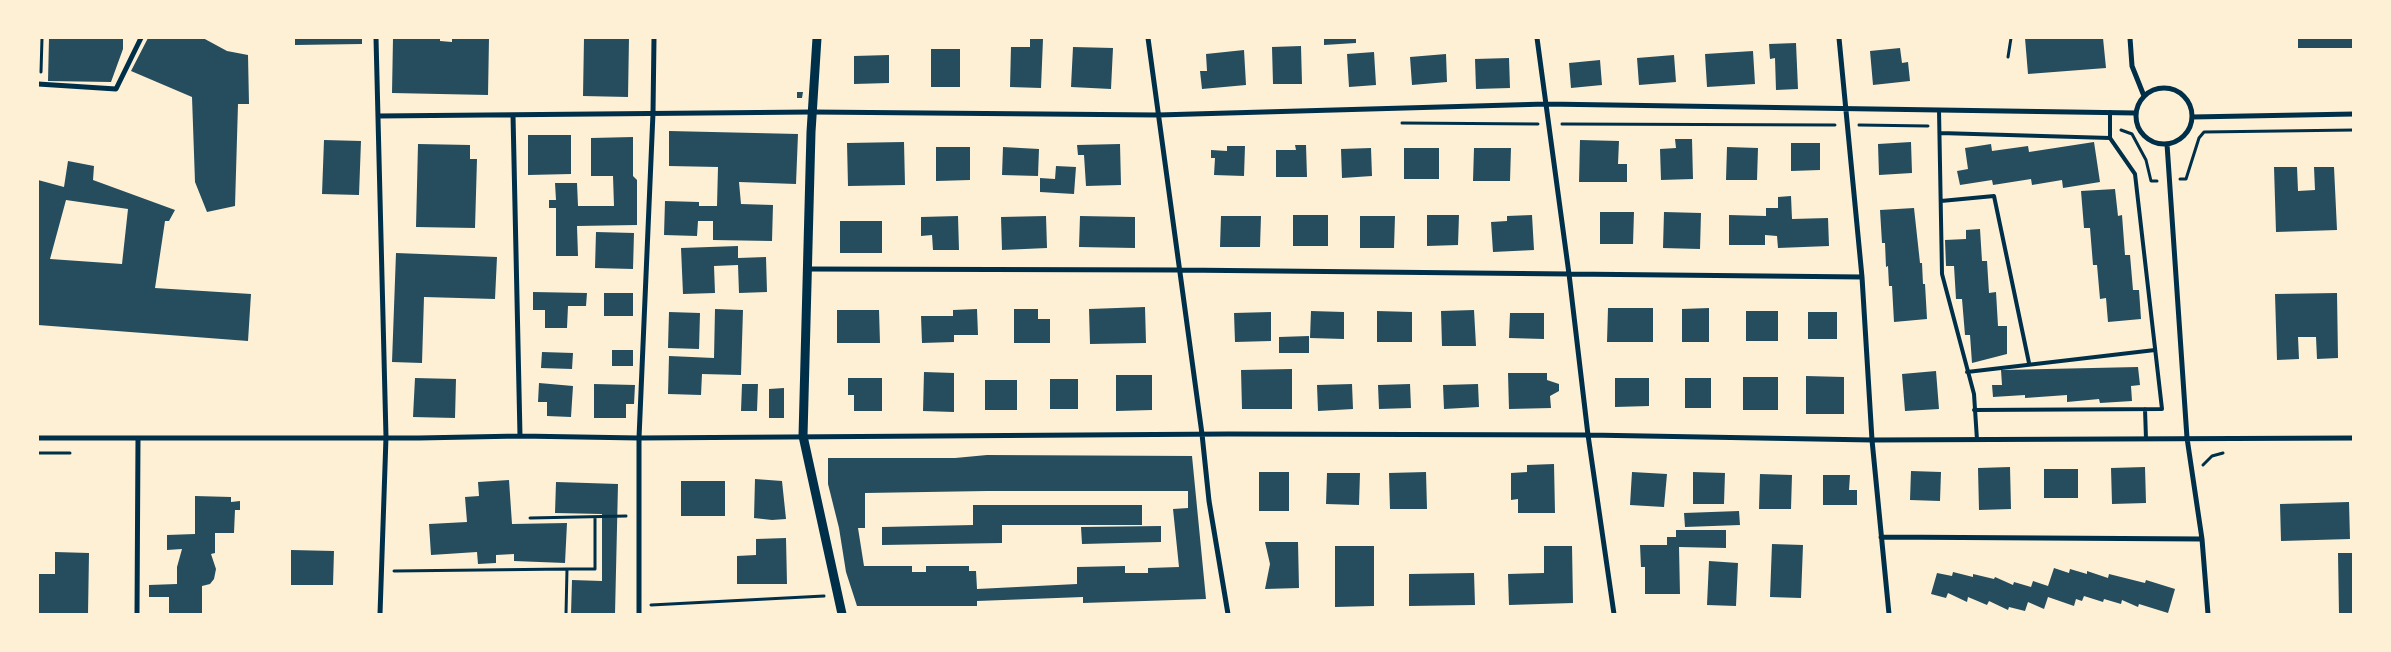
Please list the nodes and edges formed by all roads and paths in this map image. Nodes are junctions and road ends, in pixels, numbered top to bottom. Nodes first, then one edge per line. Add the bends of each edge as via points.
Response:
1 (42, 38) edge
2 (140, 38) edge
3 (376, 38) edge
4 (654, 38) edge
5 (816, 38) edge
6 (1148, 38) edge
7 (1538, 38) edge
8 (1839, 38) edge
9 (2010, 38) edge
10 (2130, 38) edge
11 (2008, 57) dead end
12 (39, 84) edge
13 (2144, 96) junction
14 (1546, 104) junction
15 (1846, 110) junction
16 (1939, 110) junction
17 (812, 112) junction
18 (2110, 112) junction
19 (653, 113) junction
20 (2136, 113) junction
21 (2354, 114) edge
22 (513, 115) junction
23 (1158, 115) junction
24 (378, 116) junction
25 (2192, 117) junction
26 (1401, 123) dead end
27 (1549, 124) junction
28 (1847, 125) junction
29 (1940, 126) junction
30 (2110, 128) junction
31 (2354, 130) edge
32 (1940, 133) junction
33 (2110, 138) junction
34 (2167, 144) junction
35 (2169, 180) junction
36 (1941, 201) junction
37 (806, 269) junction
38 (1179, 270) junction
39 (1569, 274) junction
40 (1862, 277) junction
41 (2155, 350) junction
42 (2029, 363) junction
43 (1967, 372) junction
44 (2145, 409) junction
45 (1974, 410) junction
46 (1202, 434) junction
47 (520, 436) junction
48 (802, 436) junction
49 (1588, 436) junction
50 (38, 438) edge
51 (138, 438) junction
52 (386, 438) junction
53 (640, 438) junction
54 (2187, 438) junction
55 (2354, 438) edge
56 (2146, 439) junction
57 (1872, 440) junction
58 (1976, 440) junction
59 (2224, 453) dead end
60 (2201, 470) dead end
61 (639, 516) junction
62 (596, 517) junction
63 (530, 518) dead end
64 (1881, 537) junction
65 (2202, 539) junction
66 (567, 569) junction
67 (381, 571) junction
68 (837, 596) junction
69 (639, 605) junction
70 (137, 614) edge
71 (380, 614) edge
72 (566, 614) edge
73 (639, 614) edge
74 (842, 614) edge
75 (1228, 614) edge
76 (1614, 614) edge
77 (1888, 614) edge
78 (2208, 614) edge

1 - 12 path
2 - 12 street via 116,89
3 - 24 street
4 - 19 street
5 - 17 street
6 - 23 street
7 - 14 street
8 - 15 street
9 - 11 path
10 - 13 street via 2132,66
13 - 20 street
13 - 25 street via 2159,88 2179,92 2188,101
14 - 15 street
14 - 23 street
14 - 27 street
15 - 16 street
15 - 28 street
16 - 18 street
16 - 29 lane
17 - 19 street
17 - 23 street
17 - 37 street
18 - 20 street
18 - 30 lane
19 - 22 street
19 - 53 street
20 - 34 street via 2136,123 2143,134 2156,143
21 - 25 street
22 - 24 street
22 - 47 street
23 - 38 street
24 - 52 street
25 - 34 street via 2188,130
26 - 27 path
27 - 28 path
27 - 39 street
28 - 29 path
28 - 40 street
29 - 32 lane
30 - 33 lane
30 - 35 path via 2132,134 2146,160 2150,181
31 - 35 path via 2204,132 2199,138 2186,179
32 - 33 lane
32 - 36 lane
33 - 41 lane via 2135,174
34 - 35 street
35 - 54 street
36 - 42 lane via 1994,196
36 - 43 lane via 1942,274
37 - 38 street
37 - 48 street
38 - 39 street
38 - 46 street
39 - 40 street
39 - 49 street
40 - 57 street
41 - 42 lane
41 - 44 lane via 2162,409
42 - 43 lane
43 - 45 lane via 1974,394
44 - 45 lane
44 - 56 lane
45 - 58 lane
46 - 48 street
46 - 49 street
46 - 75 street via 1208,501
47 - 52 street
47 - 53 street
48 - 53 street
48 - 68 street
49 - 57 street
49 - 76 street
50 - 51 street
51 - 52 street
51 - 70 street
52 - 67 street
53 - 61 street
54 - 55 street
54 - 56 street
54 - 65 street
56 - 58 street
57 - 58 street
57 - 64 street
59 - 60 path via 2212,456
61 - 62 path
61 - 69 street
62 - 63 path
62 - 66 path via 596,569
64 - 65 street
64 - 77 street
65 - 78 street
66 - 67 path
66 - 72 path
67 - 71 street
68 - 69 path
68 - 74 street
69 - 73 street

